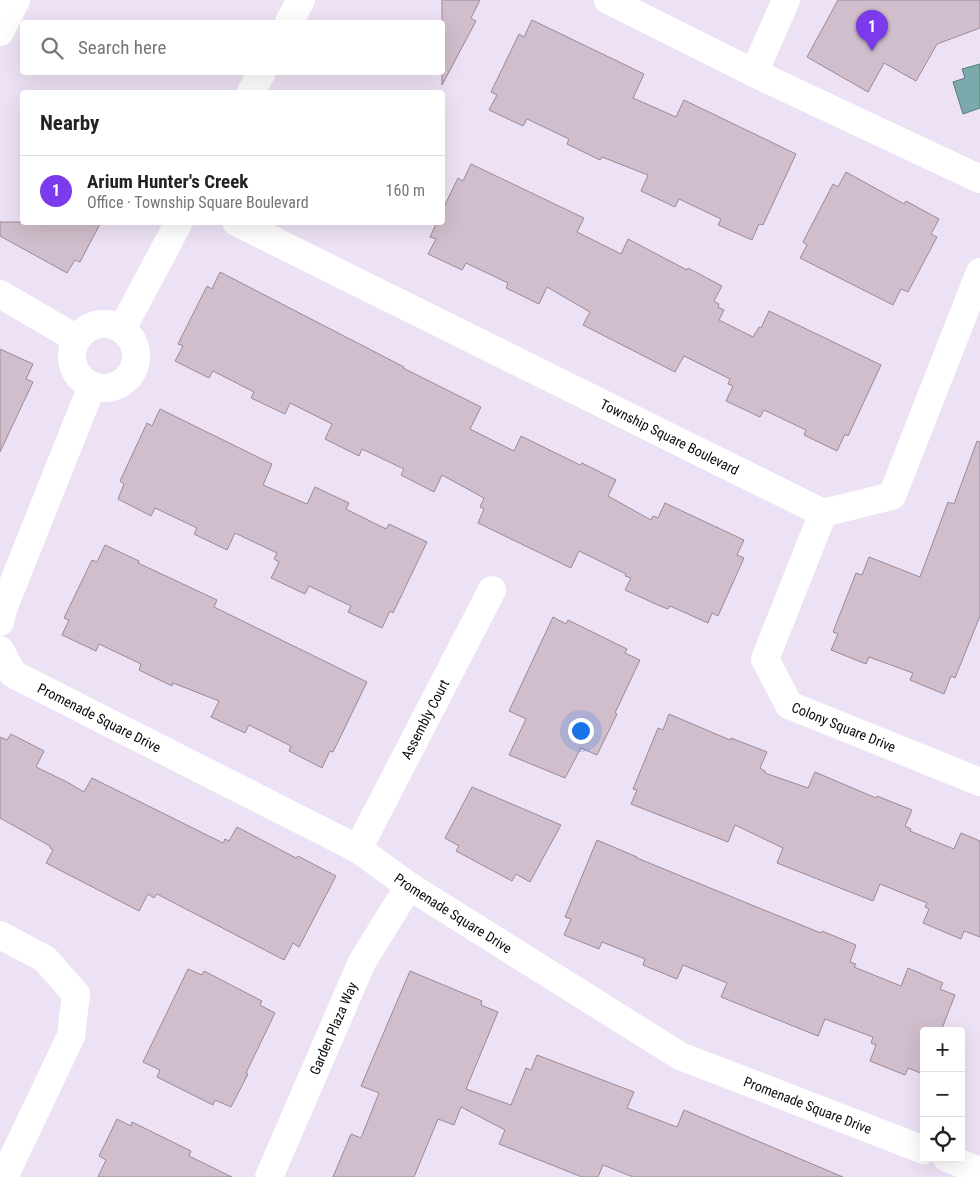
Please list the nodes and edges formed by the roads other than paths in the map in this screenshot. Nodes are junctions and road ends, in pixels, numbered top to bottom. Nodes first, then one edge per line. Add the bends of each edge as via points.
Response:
1 (16, 0) edge
2 (301, 0) edge
3 (608, 0) edge
4 (786, 0) edge
5 (290, 20) edge
6 (0, 32) edge
7 (754, 73) junction
8 (260, 75) edge
9 (252, 90) edge
10 (980, 179) edge
11 (177, 225) edge
12 (242, 225) edge
13 (980, 272) edge
14 (0, 294) edge
15 (122, 329) junction
16 (77, 339) junction
17 (92, 386) junction
18 (823, 513) junction
19 (492, 590) dead end
20 (0, 622) edge
21 (0, 650) edge
22 (980, 782) edge
23 (358, 848) junction
24 (409, 886) junction
25 (0, 935) edge
26 (920, 1148) edge
27 (957, 1162) edge
28 (980, 1171) edge
29 (4, 1177) edge
30 (270, 1177) edge

1 - 6 street
2 - 5 street
3 - 7 street
4 - 7 street
7 - 10 street
8 - 9 street
11 - 15 street
12 - 18 street, Township Square Boulevard
13 - 18 street via 892,496
14 - 16 street
15 - 16 street via 112,325 92,326
15 - 17 street via 134,345 136,356 130,375 113,387
16 - 17 street via 72,357 74,366 84,381
17 - 20 street
18 - 22 street, Colony Square Drive via 765,659 789,705
19 - 23 street, Assembly Court
21 - 23 street, Promenade Square Drive via 13,674
23 - 24 street, Promenade Square Drive
24 - 26 street, Promenade Square Drive via 680,1056
24 - 30 street, Garden Plaza Way via 362,962
25 - 29 street via 45,959 76,994 71,1036
27 - 28 street

